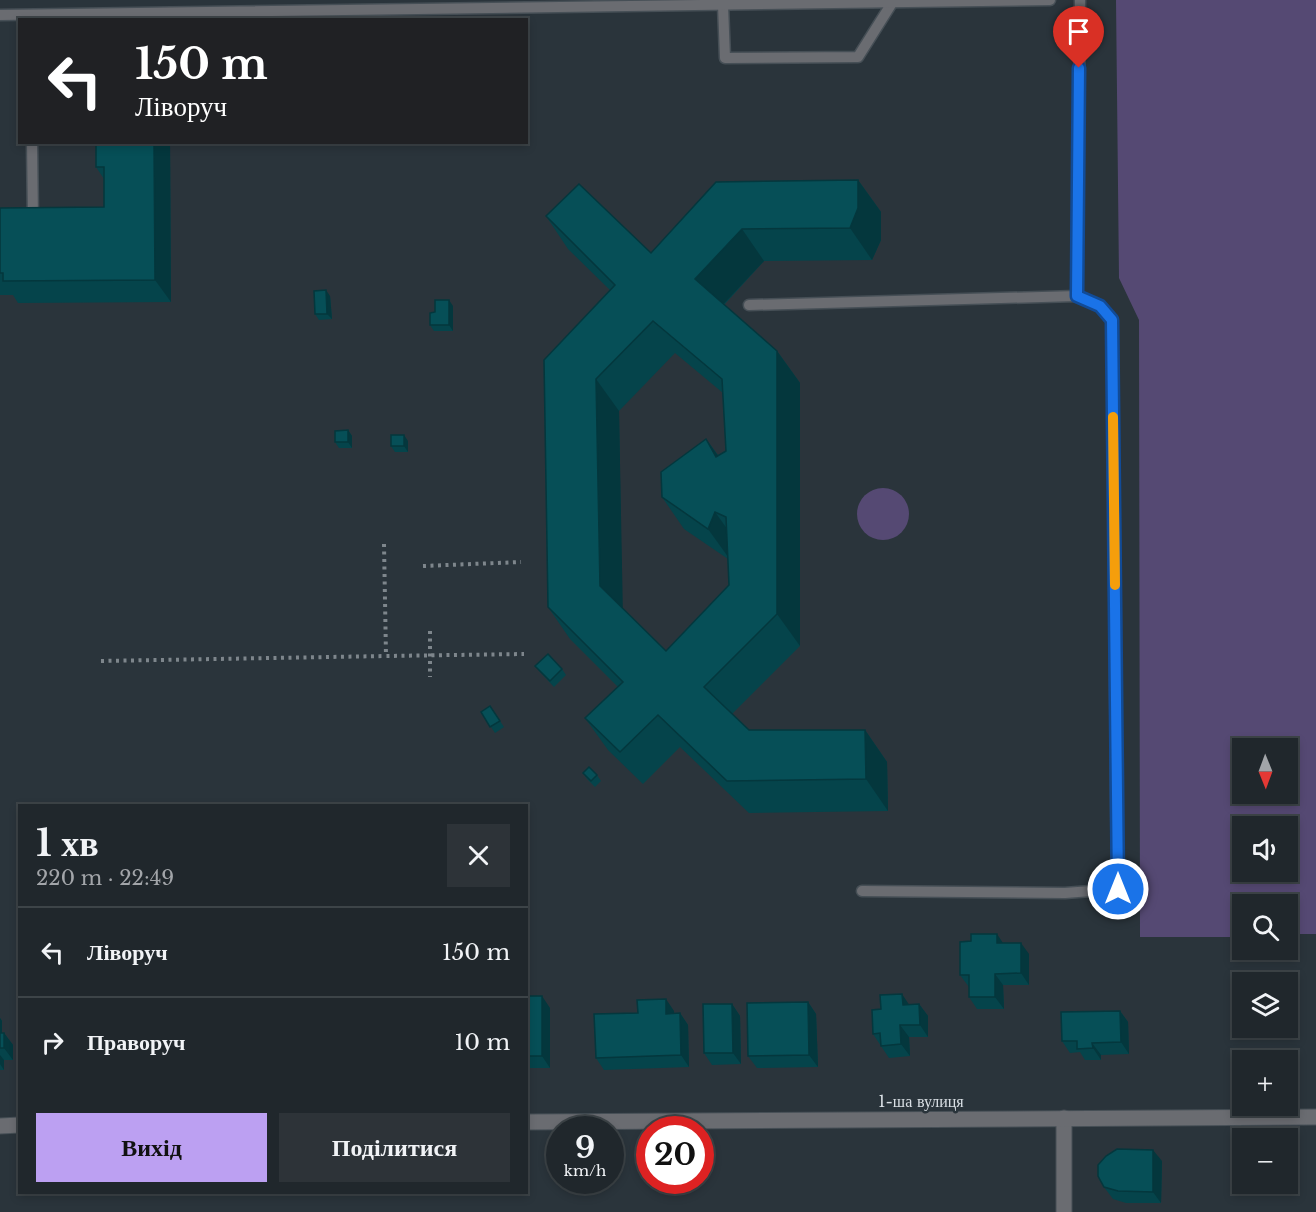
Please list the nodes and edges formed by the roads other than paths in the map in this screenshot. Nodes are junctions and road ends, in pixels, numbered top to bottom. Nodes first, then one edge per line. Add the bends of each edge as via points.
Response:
1 (1050, 0) edge
2 (1080, 0) edge
3 (892, 3) junction
4 (723, 5) junction
5 (0, 15) edge
6 (29, 17) edge
7 (32, 144) edge
8 (33, 225) edge
9 (1077, 296) junction
10 (749, 305) dead end
11 (862, 891) dead end
12 (1316, 1117) edge
13 (1064, 1118) junction
14 (528, 1122) edge
15 (18, 1125) edge
16 (0, 1126) edge
17 (1064, 1212) edge

1 - 3 lane
2 - 9 lane
3 - 4 lane
3 - 4 lane via 858,57 725,58
4 - 6 lane
5 - 6 lane
7 - 8 lane
9 - 10 lane
9 - 11 lane via 1100,306 1112,320 1118,889 1065,893
12 - 13 street, 1-ша вулиця
13 - 14 street, 1-ша вулиця
13 - 17 street
15 - 16 street

